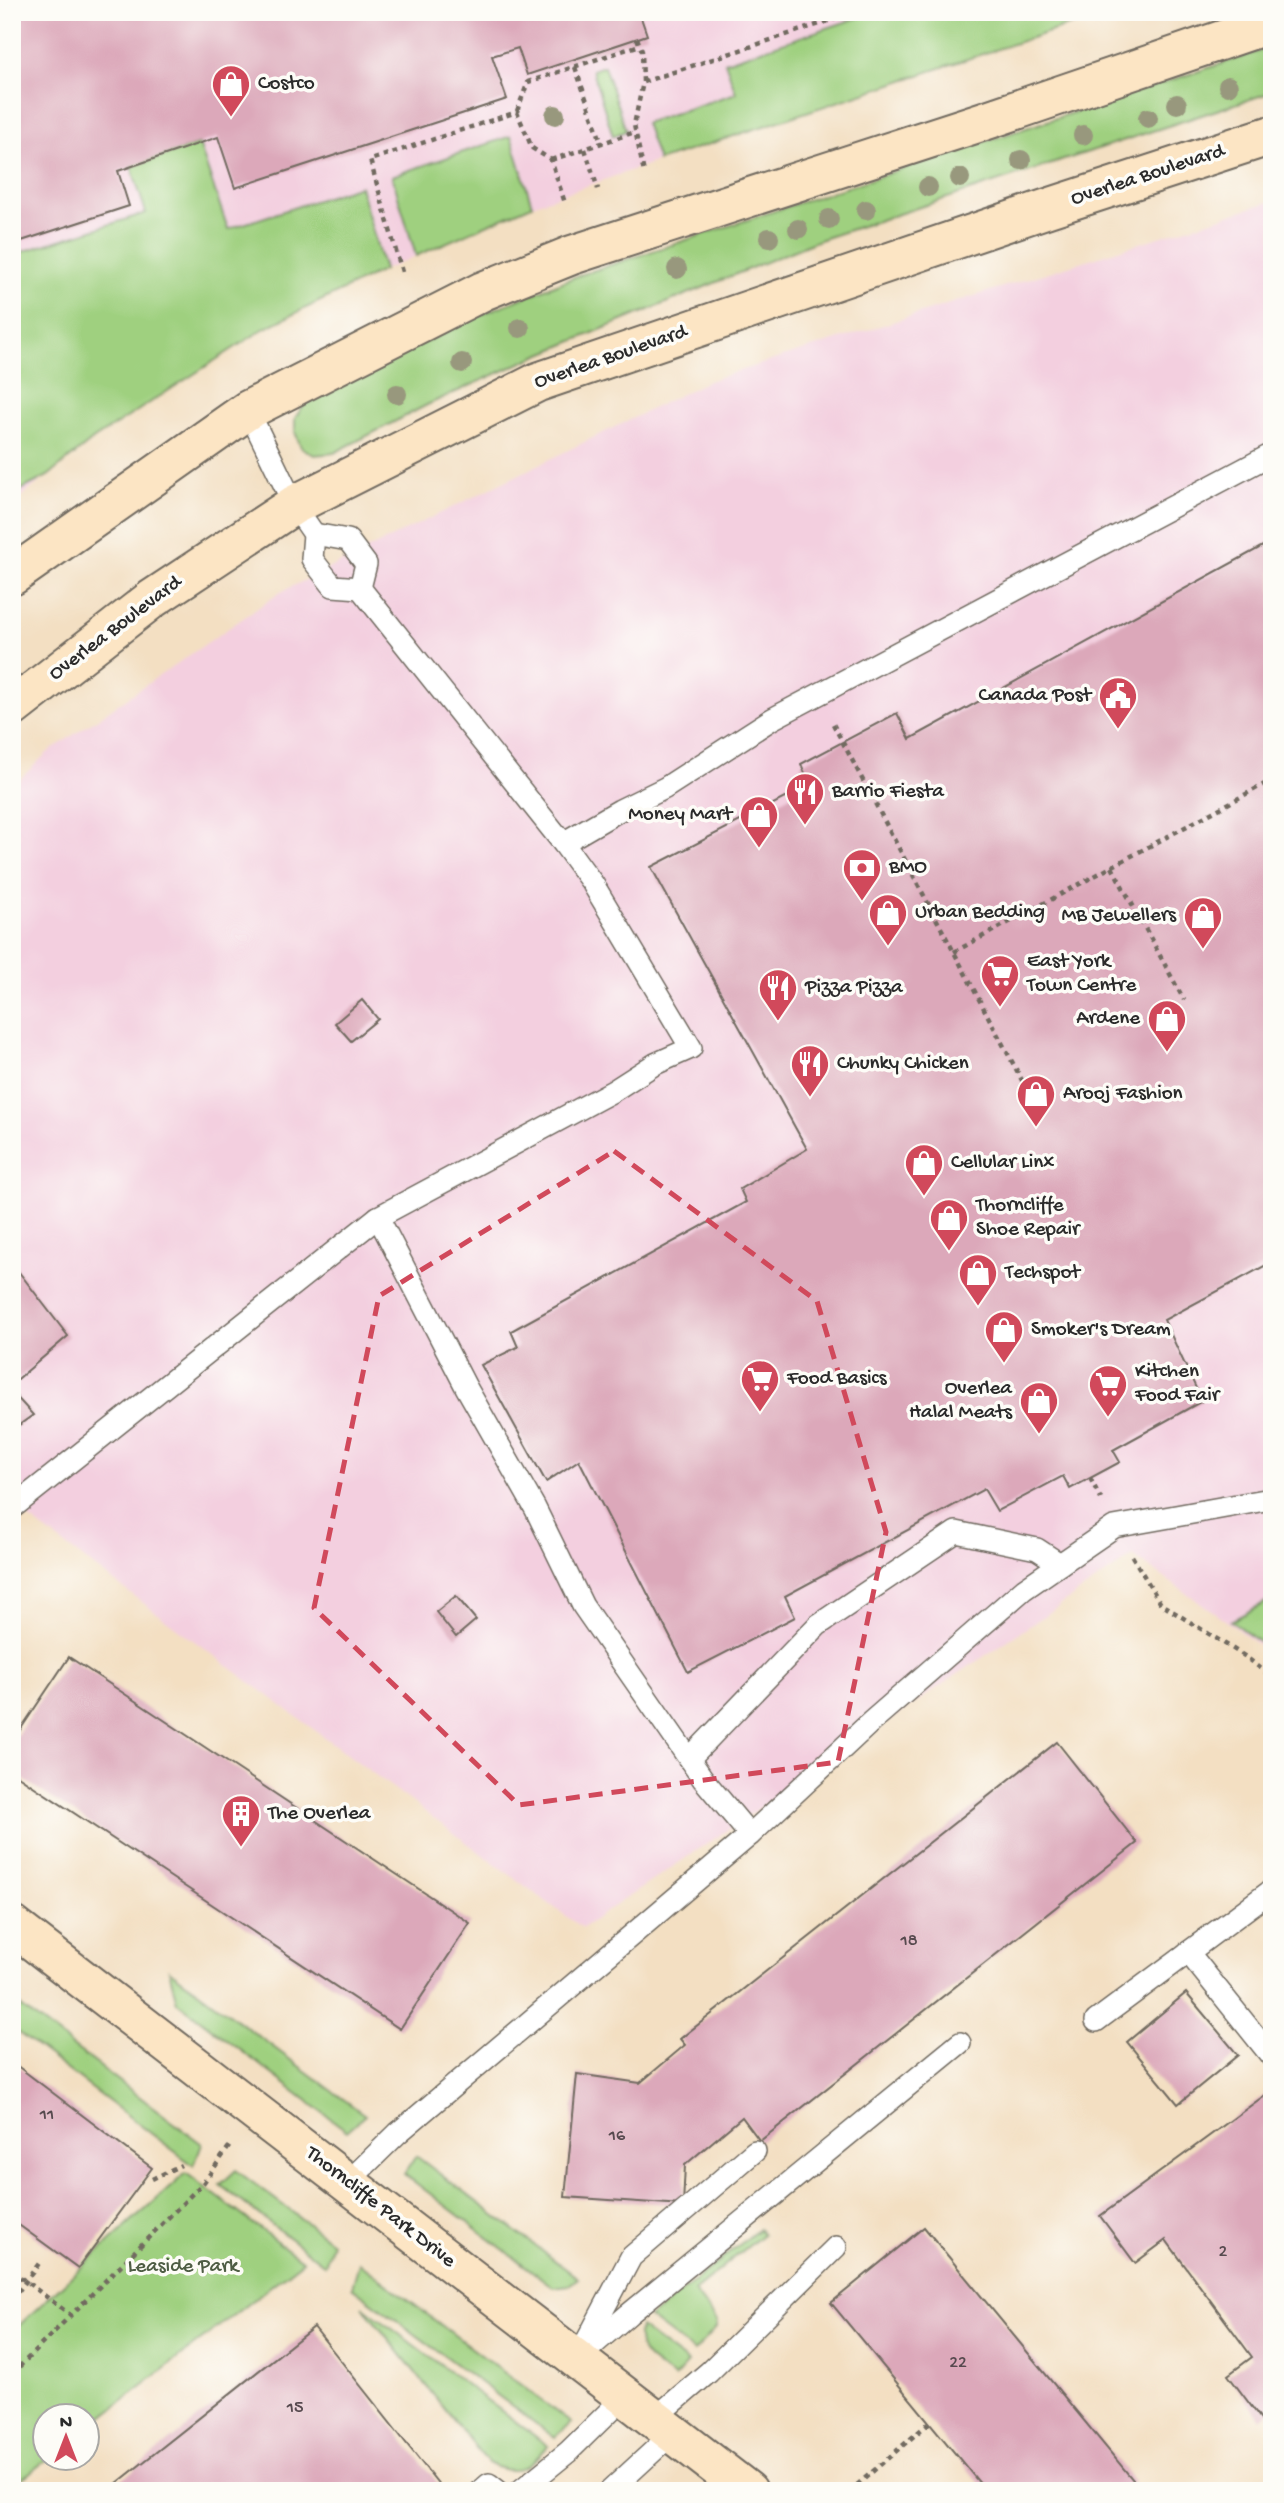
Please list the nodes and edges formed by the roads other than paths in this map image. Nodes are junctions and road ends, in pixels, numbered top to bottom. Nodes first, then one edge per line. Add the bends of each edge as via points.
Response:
1 (1272, 23) edge
2 (1272, 135) edge
3 (248, 410) junction
4 (1272, 454) edge
5 (304, 519) junction
6 (12, 576) edge
7 (360, 588) junction
8 (12, 708) edge
9 (563, 843) junction
10 (378, 1217) junction
11 (1272, 1497) edge
12 (12, 1508) edge
13 (1060, 1564) junction
14 (689, 1759) junction
15 (750, 1835) junction
16 (1272, 1890) edge
17 (12, 1925) edge
18 (1188, 1952) junction
19 (1096, 2021) dead end
20 (960, 2043) dead end
21 (1272, 2057) edge
22 (755, 2151) dead end
23 (348, 2182) junction
24 (836, 2247) dead end
25 (577, 2359) junction
26 (651, 2416) junction
27 (481, 2491) edge
28 (498, 2491) edge
29 (520, 2491) edge
30 (610, 2491) edge
31 (748, 2491) edge

1 - 3 main road via 572,255 483,291
2 - 5 main road, Overlea Boulevard via 538,382
3 - 5 lane
3 - 6 main road
4 - 9 lane via 772,719 665,788
5 - 7 lane via 312,559 333,586
5 - 7 lane via 348,540 366,564
5 - 8 main road, Overlea Boulevard via 152,599
7 - 9 lane
9 - 10 lane via 593,884 691,1048
10 - 12 lane
10 - 14 lane via 583,1606
11 - 13 lane via 1114,1527
13 - 14 lane via 1037,1549 956,1532 818,1625
13 - 15 lane via 1024,1589 872,1721
14 - 15 lane
15 - 23 lane via 398,2133
16 - 18 lane
17 - 23 main road, Thorncliffe Park Drive
18 - 19 lane
18 - 21 lane
20 - 25 lane
22 - 25 lane via 631,2257
23 - 25 main road, Thorncliffe Park Drive
24 - 26 lane via 709,2372
25 - 26 main road, Thorncliffe Park Drive
26 - 29 lane via 568,2452
26 - 30 lane
26 - 31 main road, Thorncliffe Park Drive
27 - 28 lane via 489,2484

